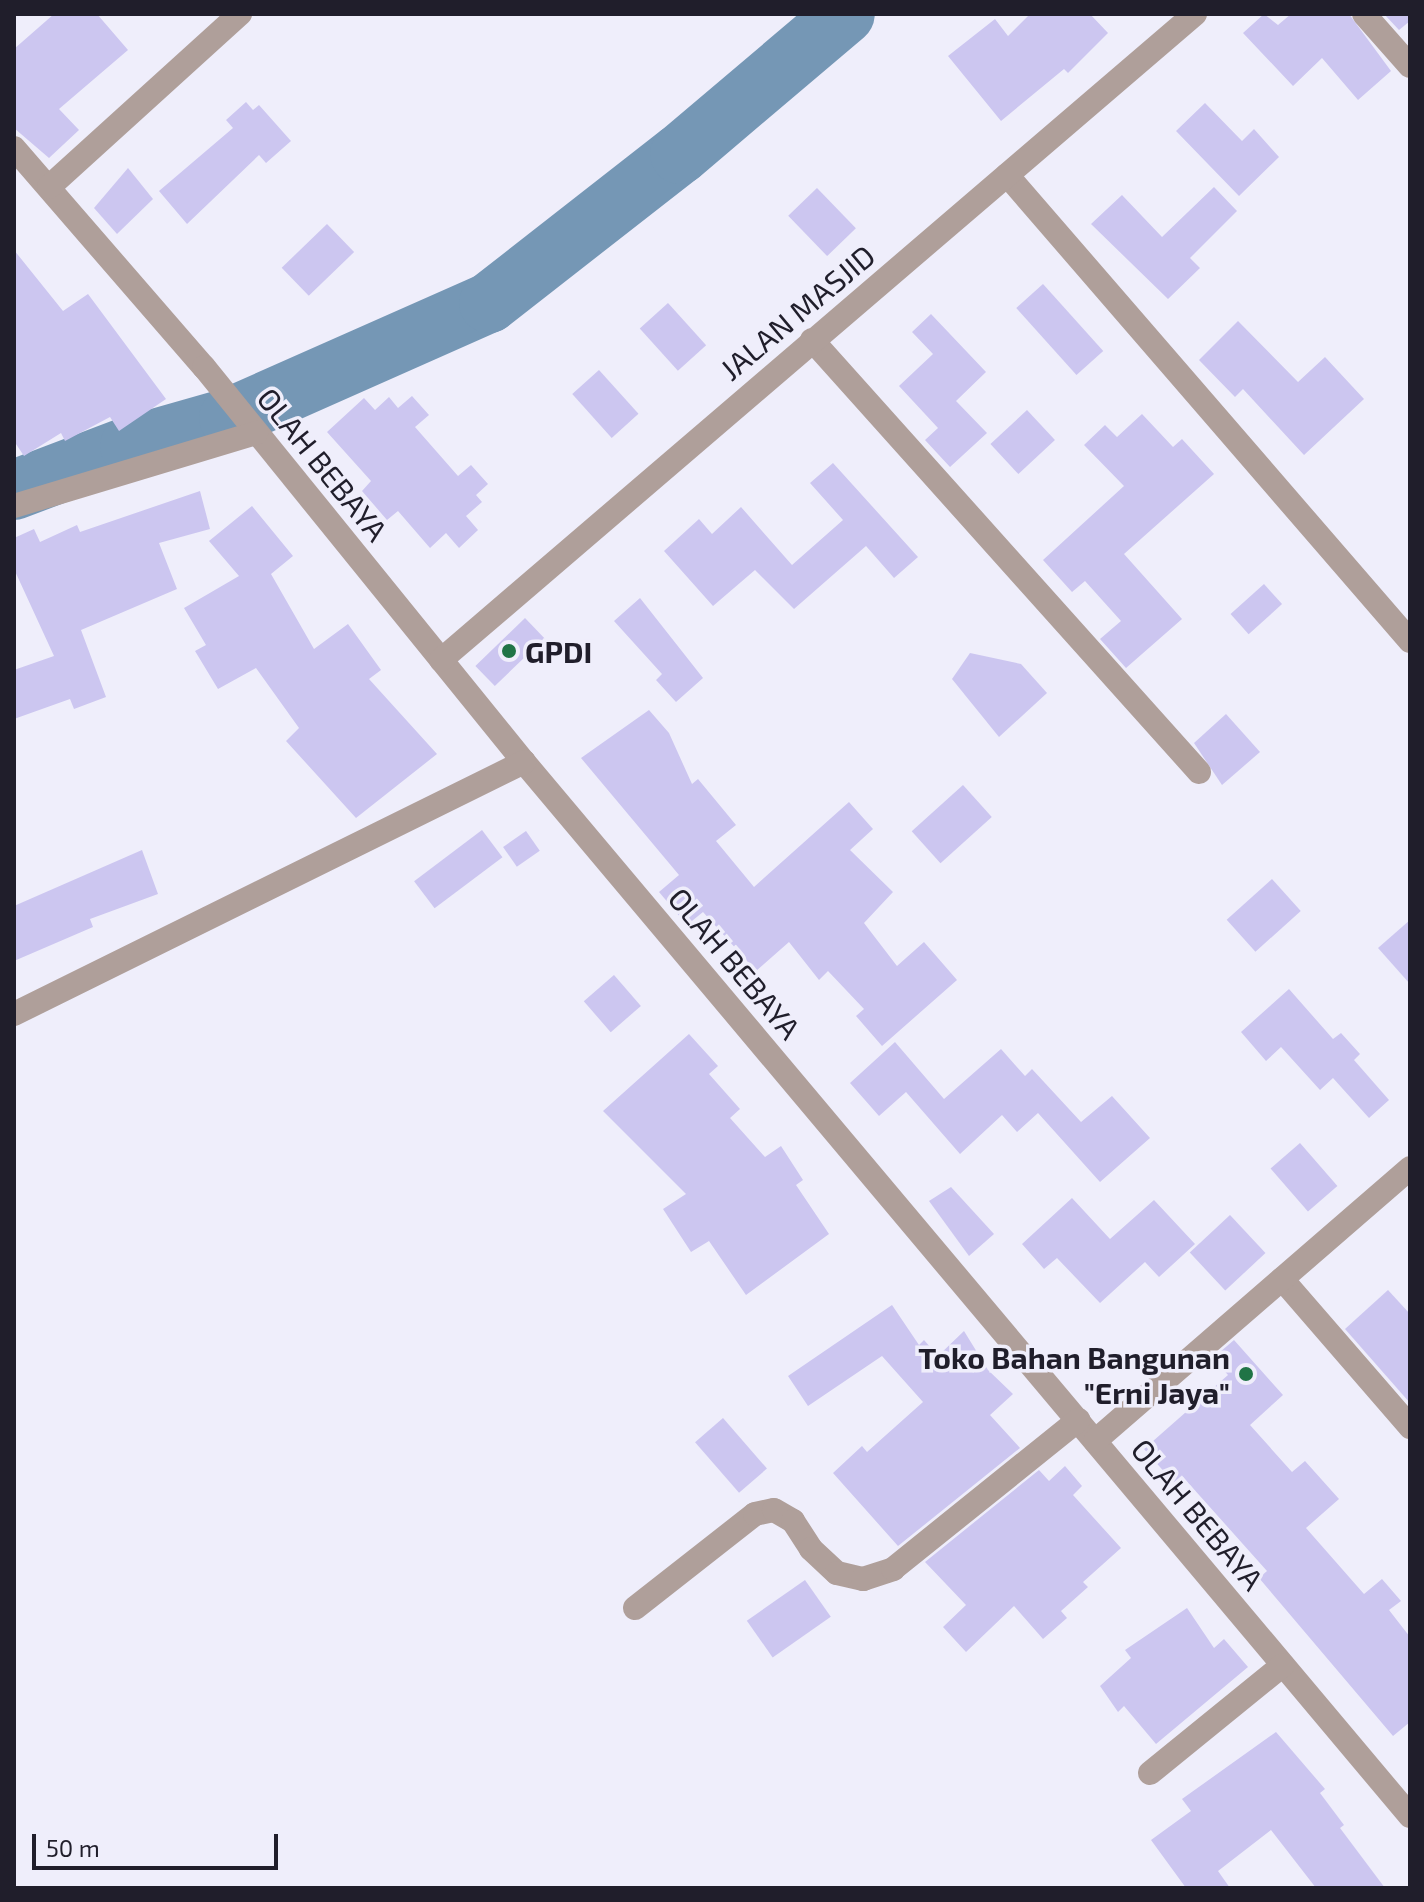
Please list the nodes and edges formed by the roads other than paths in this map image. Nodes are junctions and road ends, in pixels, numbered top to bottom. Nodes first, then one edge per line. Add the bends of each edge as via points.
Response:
1 (240, 14) edge
2 (1195, 14) edge
3 (1364, 14) edge
4 (1410, 66) edge
5 (14, 148) edge
6 (1007, 175) junction
7 (49, 187) junction
8 (812, 340) junction
9 (251, 426) junction
10 (14, 506) edge
11 (1410, 641) edge
12 (441, 660) junction
13 (524, 762) junction
14 (1199, 772) dead end
15 (14, 1014) edge
16 (1410, 1168) edge
17 (1282, 1279) junction
18 (1078, 1420) junction
19 (1410, 1427) edge
20 (1095, 1441) junction
21 (635, 1608) dead end
22 (1283, 1665) junction
23 (1150, 1773) dead end
24 (1410, 1816) edge

1 - 7 street
2 - 6 street, JALAN MASJID
3 - 4 street
5 - 7 street, OLAH BEBAYA
6 - 8 street, JALAN MASJID
6 - 11 street
7 - 9 street, OLAH BEBAYA
8 - 12 street, JALAN MASJID
8 - 14 street
9 - 10 street
9 - 12 street, OLAH BEBAYA
12 - 13 street, OLAH BEBAYA
13 - 15 street
13 - 18 street, OLAH BEBAYA
16 - 17 street
17 - 19 street
17 - 20 street
18 - 20 street, OLAH BEBAYA
18 - 21 street via 893,1569 863,1579 837,1573 811,1549 793,1521 774,1510 755,1514
20 - 22 street, OLAH BEBAYA
22 - 23 street
22 - 24 street, OLAH BEBAYA

